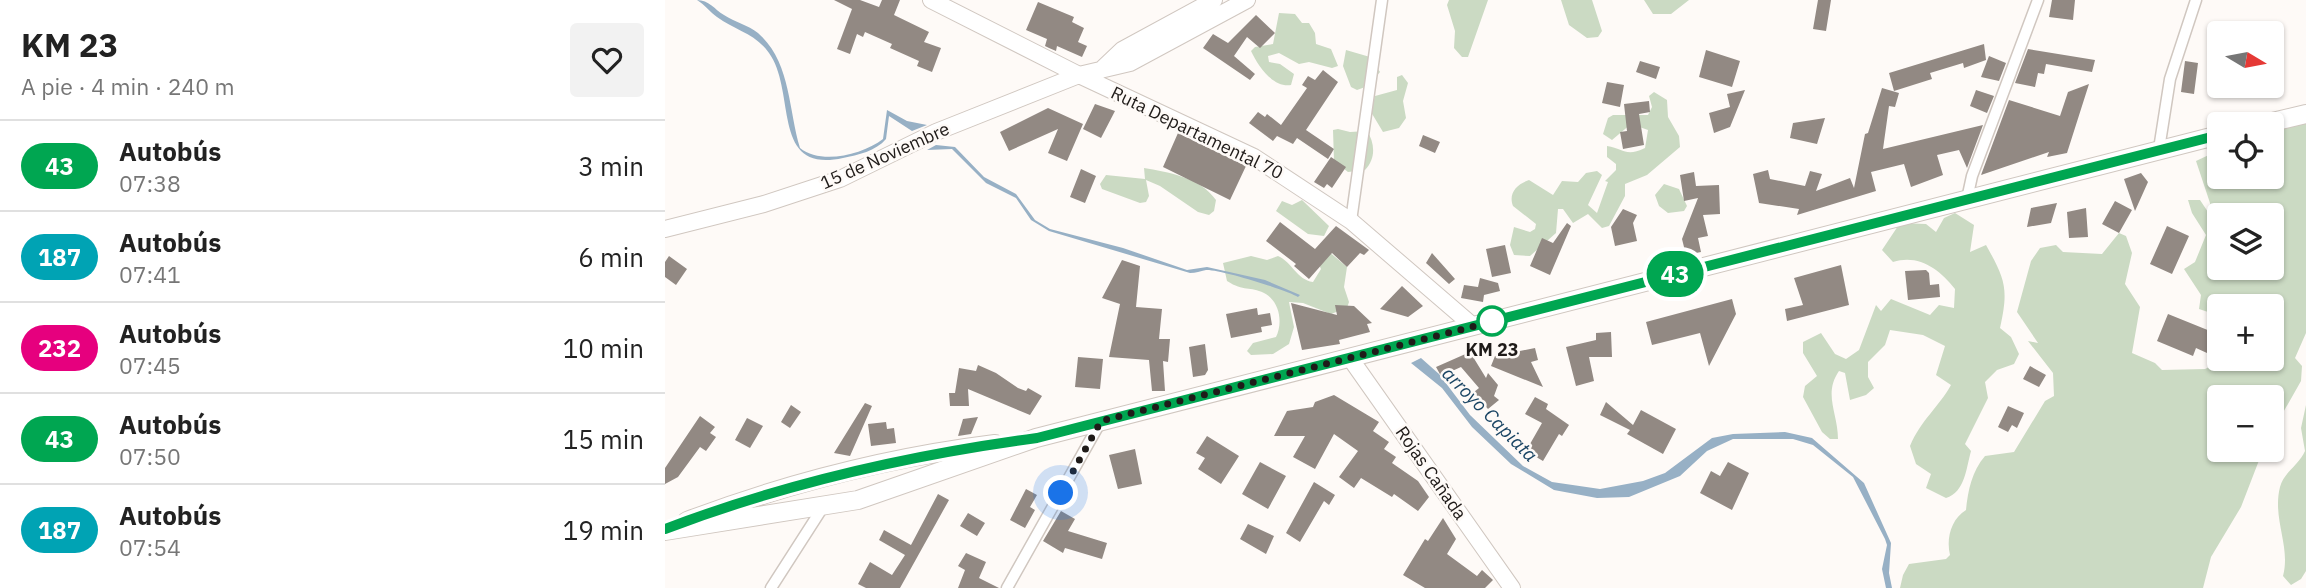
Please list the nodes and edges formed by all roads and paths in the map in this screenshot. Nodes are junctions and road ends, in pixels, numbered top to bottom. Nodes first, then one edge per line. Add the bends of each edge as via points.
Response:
1 (1214, 0) edge
2 (1383, 0) edge
3 (2038, 0) edge
4 (2196, 0) edge
5 (934, 1) edge
6 (1239, 2) edge
7 (1101, 71) junction
8 (1079, 75) junction
9 (2306, 114) edge
10 (2284, 119) edge
11 (2207, 138) edge
12 (2159, 149) junction
13 (1967, 200) junction
14 (1351, 221) junction
15 (665, 229) edge
16 (1473, 326) junction
17 (1350, 358) junction
18 (1101, 421) junction
19 (1037, 438) junction
20 (823, 507) junction
21 (665, 530) edge
22 (771, 588) edge
23 (1007, 588) edge
24 (1512, 588) edge

1 - 7 main road via 1122,50
2 - 14 street
3 - 13 street
4 - 12 street via 2170,79
5 - 8 main road, Ruta Departamental 70
6 - 7 main road, 15 de Noviembre via 1130,63
7 - 8 main road, 15 de Noviembre
8 - 14 main road, Ruta Departamental 70 via 1254,157
8 - 15 main road, 15 de Noviembre via 936,132 840,179
9 - 10 main road
11 - 12 main road
12 - 13 main road
13 - 16 main road
14 - 16 main road, Ruta Departamental 70
16 - 17 main road
17 - 18 main road
17 - 24 main road, Rojas Cañada
18 - 19 main road
18 - 23 street
19 - 20 main road via 858,500
19 - 21 main road via 956,449 838,474 738,502
20 - 21 main road
20 - 22 street

